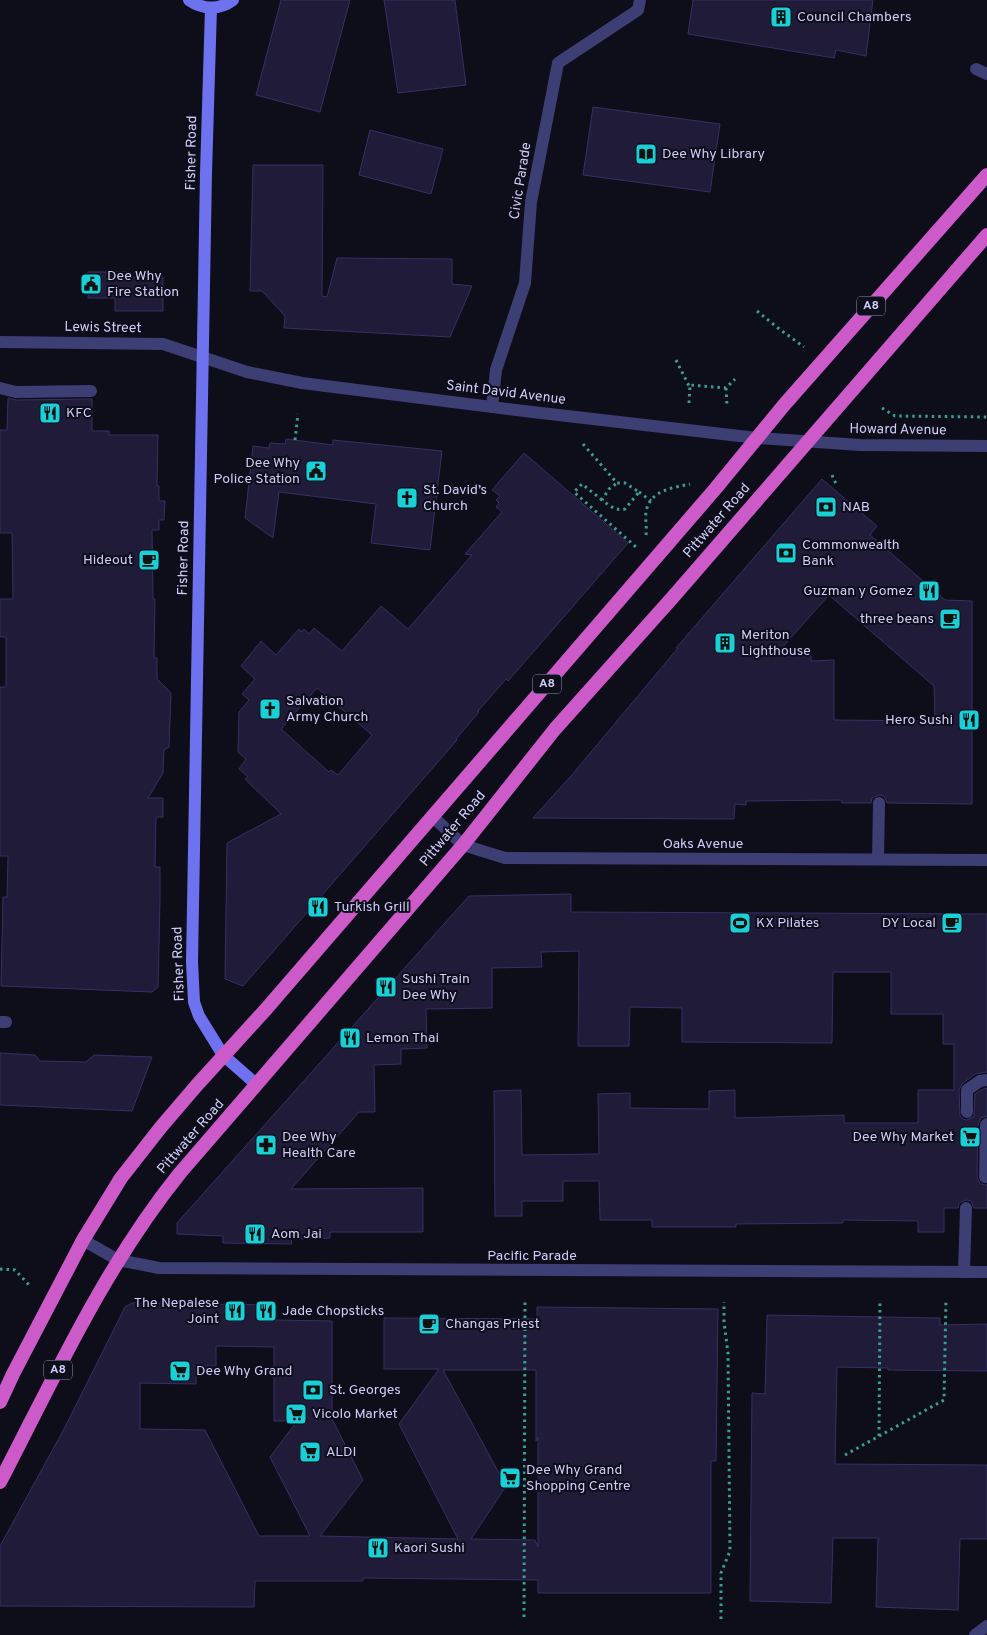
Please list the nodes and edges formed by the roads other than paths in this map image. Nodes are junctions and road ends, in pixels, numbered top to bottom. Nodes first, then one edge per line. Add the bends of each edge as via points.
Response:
1 (189, 0) edge
2 (233, 0) edge
3 (640, 0) edge
4 (211, 8) junction
5 (987, 175) edge
6 (987, 236) edge
7 (0, 342) edge
8 (204, 357) junction
9 (0, 388) edge
10 (91, 392) dead end
11 (492, 407) junction
12 (757, 438) junction
13 (808, 442) junction
14 (987, 446) edge
15 (879, 803) dead end
16 (432, 816) junction
17 (463, 845) junction
18 (878, 860) junction
19 (987, 860) edge
20 (223, 1055) junction
21 (987, 1080) edge
22 (257, 1085) junction
23 (967, 1112) dead end
24 (987, 1124) edge
25 (987, 1177) edge
26 (966, 1208) dead end
27 (83, 1240) junction
28 (118, 1260) junction
29 (964, 1272) junction
30 (987, 1272) edge
31 (0, 1402) edge
32 (0, 1482) edge
33 (987, 1626) edge
34 (975, 1635) edge

1 - 4 main road
2 - 4 main road
3 - 11 street, Civic Parade via 638,10 558,63 531,202 525,283 496,370
4 - 8 main road, Fisher Road
5 - 12 highway, Pittwater Road / A8
6 - 13 highway, Pittwater Road / A8
7 - 8 street, Lewis Street via 163,344
8 - 11 street, Saint David Avenue via 247,372 302,383
8 - 20 main road, Fisher Road via 192,962 198,1016
9 - 10 street via 16,392
11 - 12 street, Saint David Avenue
12 - 13 street, Saint David Avenue
12 - 16 highway, Pittwater Road / A8
13 - 14 street, Howard Avenue
13 - 17 highway, Pittwater Road / A8 via 555,729
15 - 18 street
16 - 17 street, Oaks Avenue
16 - 20 highway, Pittwater Road / A8
17 - 18 street, Oaks Avenue via 505,858
17 - 22 highway, Pittwater Road / A8
18 - 19 street, Oaks Avenue
20 - 22 main road, Fisher Road
20 - 27 highway, Pittwater Road / A8 via 122,1178
21 - 23 street via 967,1090
22 - 28 highway, Pittwater Road / A8 via 156,1203
24 - 25 street
26 - 29 street
27 - 28 street, Pacific Parade
27 - 31 highway, Pittwater Road / A8
28 - 29 street, Pacific Parade via 159,1268
28 - 32 highway, Pittwater Road / A8
29 - 30 street, Pacific Parade
33 - 34 street

